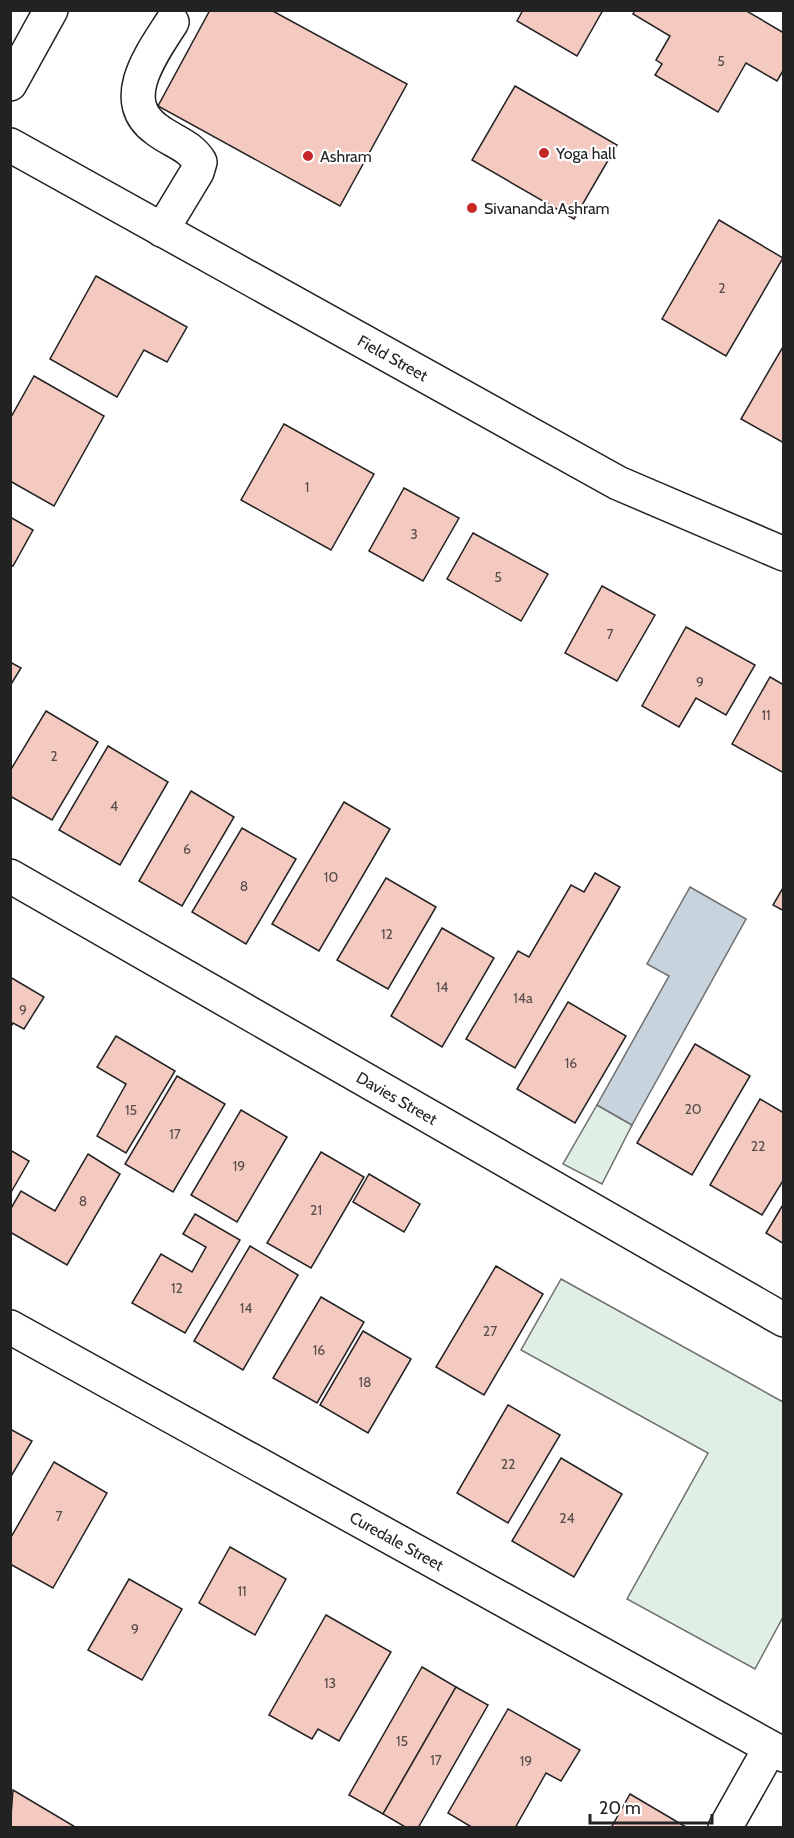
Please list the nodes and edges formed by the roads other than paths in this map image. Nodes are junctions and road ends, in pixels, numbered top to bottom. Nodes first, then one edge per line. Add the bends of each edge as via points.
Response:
1 (51, 10) edge
2 (172, 22) dead end
3 (10, 84) edge
4 (10, 145) edge
5 (162, 230) junction
6 (783, 554) edge
7 (10, 876) edge
8 (783, 1320) edge
9 (10, 1326) edge
10 (777, 1752) edge
11 (725, 1827) edge

1 - 3 street
2 - 5 street via 140,80 140,107 155,129 194,152 200,162
4 - 5 street, Field Street
5 - 6 street, Field Street via 618,483
7 - 8 street, Davies Street
9 - 10 street, Curedale Street
10 - 11 street

